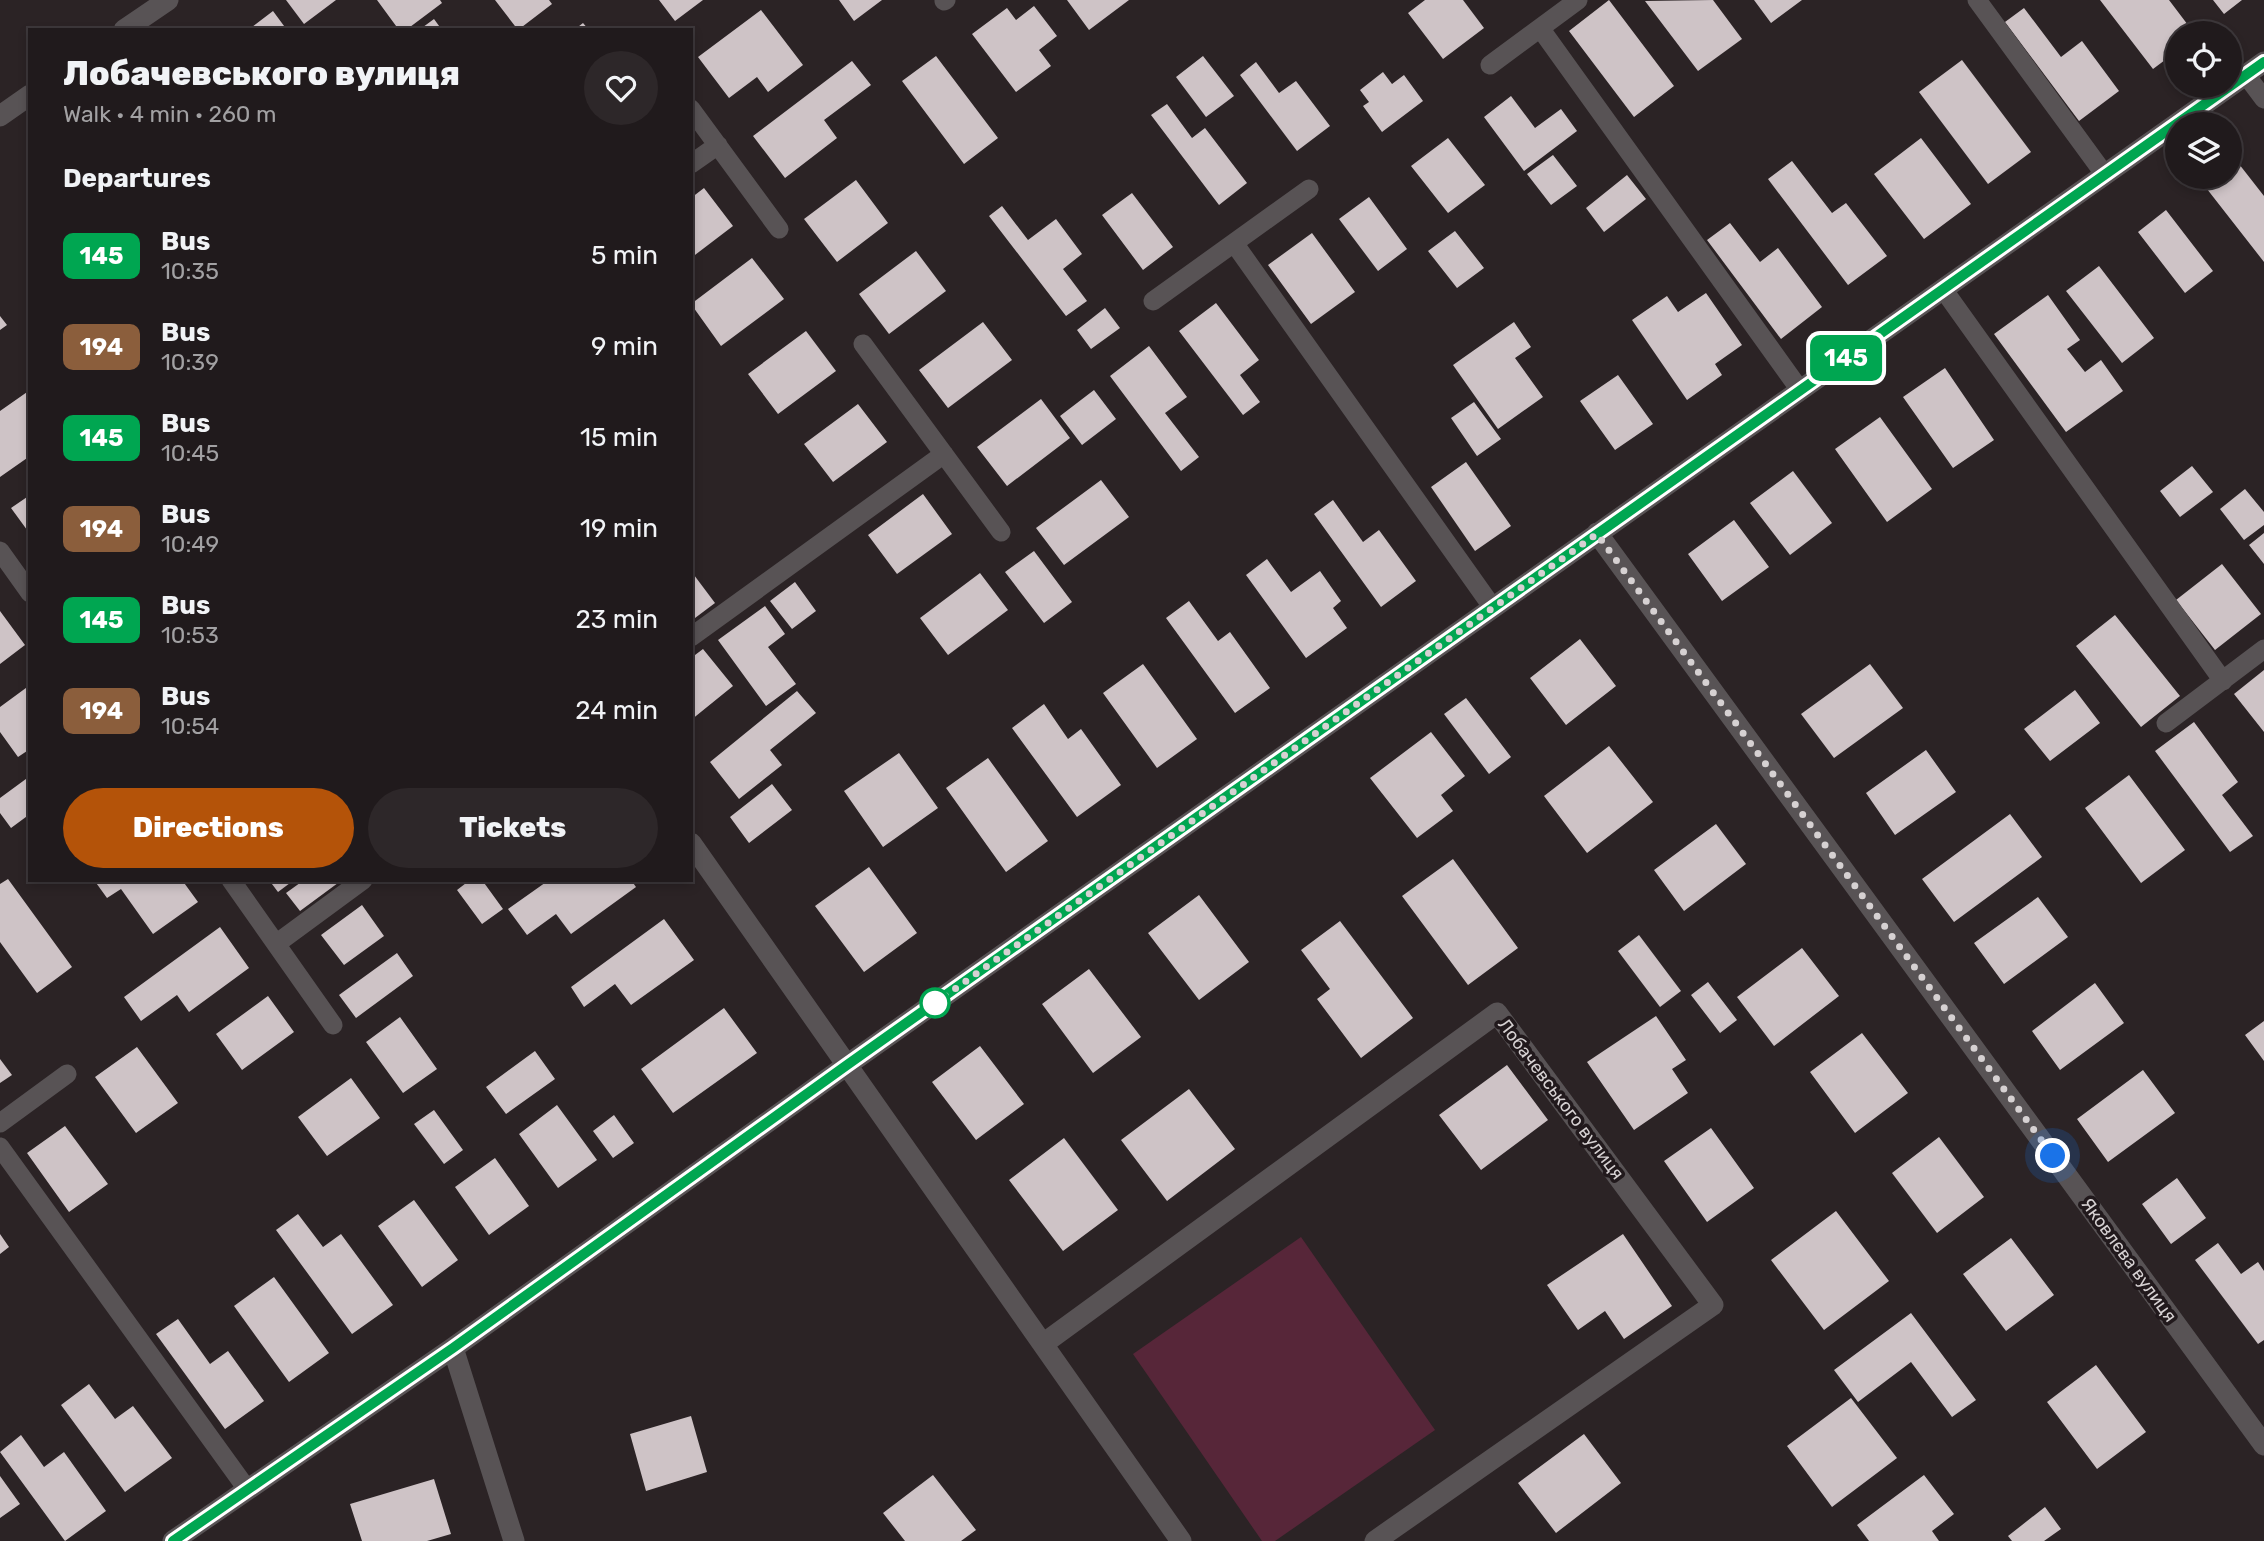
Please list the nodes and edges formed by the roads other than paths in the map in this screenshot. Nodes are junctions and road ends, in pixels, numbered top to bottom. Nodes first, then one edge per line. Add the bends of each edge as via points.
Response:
1 (168, 0) edge
2 (1578, 0) edge
3 (1977, 0) edge
4 (127, 28) edge
5 (1540, 28) junction
6 (2264, 62) edge
7 (1490, 65) dead end
8 (2246, 75) junction
9 (28, 96) edge
10 (2264, 99) edge
11 (693, 112) edge
12 (0, 116) edge
13 (718, 145) junction
14 (693, 163) edge
15 (2105, 174) junction
16 (1309, 189) dead end
17 (779, 229) dead end
18 (1234, 243) junction
19 (1943, 289) junction
20 (1153, 301) dead end
21 (863, 344) dead end
22 (1800, 390) junction
23 (944, 454) junction
24 (1002, 532) dead end
25 (1597, 534) junction
26 (0, 551) edge
27 (28, 590) edge
28 (1493, 608) junction
29 (693, 637) edge
30 (2264, 649) edge
31 (2223, 681) junction
32 (2166, 723) dead end
33 (693, 846) edge
34 (232, 882) edge
35 (360, 882) edge
36 (276, 944) junction
37 (333, 1026) dead end
38 (847, 1065) junction
39 (67, 1074) dead end
40 (0, 1123) edge
41 (0, 1147) edge
42 (1043, 1344) junction
43 (453, 1348) junction
44 (2264, 1445) edge
45 (247, 1489) junction
46 (173, 1541) edge
47 (514, 1541) edge
48 (1181, 1541) edge
49 (1375, 1541) edge

1 - 4 street
2 - 5 lane
3 - 15 lane
5 - 7 lane
5 - 22 lane
6 - 8 street
8 - 10 lane
8 - 15 street
9 - 12 street
11 - 13 lane
13 - 14 lane
13 - 17 lane
15 - 19 street
16 - 18 lane
18 - 20 lane
18 - 28 lane
19 - 22 street
19 - 31 lane
21 - 23 lane
22 - 25 street
23 - 24 lane
23 - 29 lane
25 - 28 street
25 - 44 street, Яковлєва вулиця
26 - 27 lane
28 - 38 street
30 - 31 lane
31 - 32 lane
33 - 38 street
34 - 36 lane
35 - 36 lane
36 - 37 lane
38 - 42 street
38 - 43 street
39 - 40 lane
41 - 45 lane
42 - 48 street
42 - 49 street, Лобачевського вулиця via 1497,1013 1713,1305
43 - 45 street
43 - 47 street
45 - 46 street

